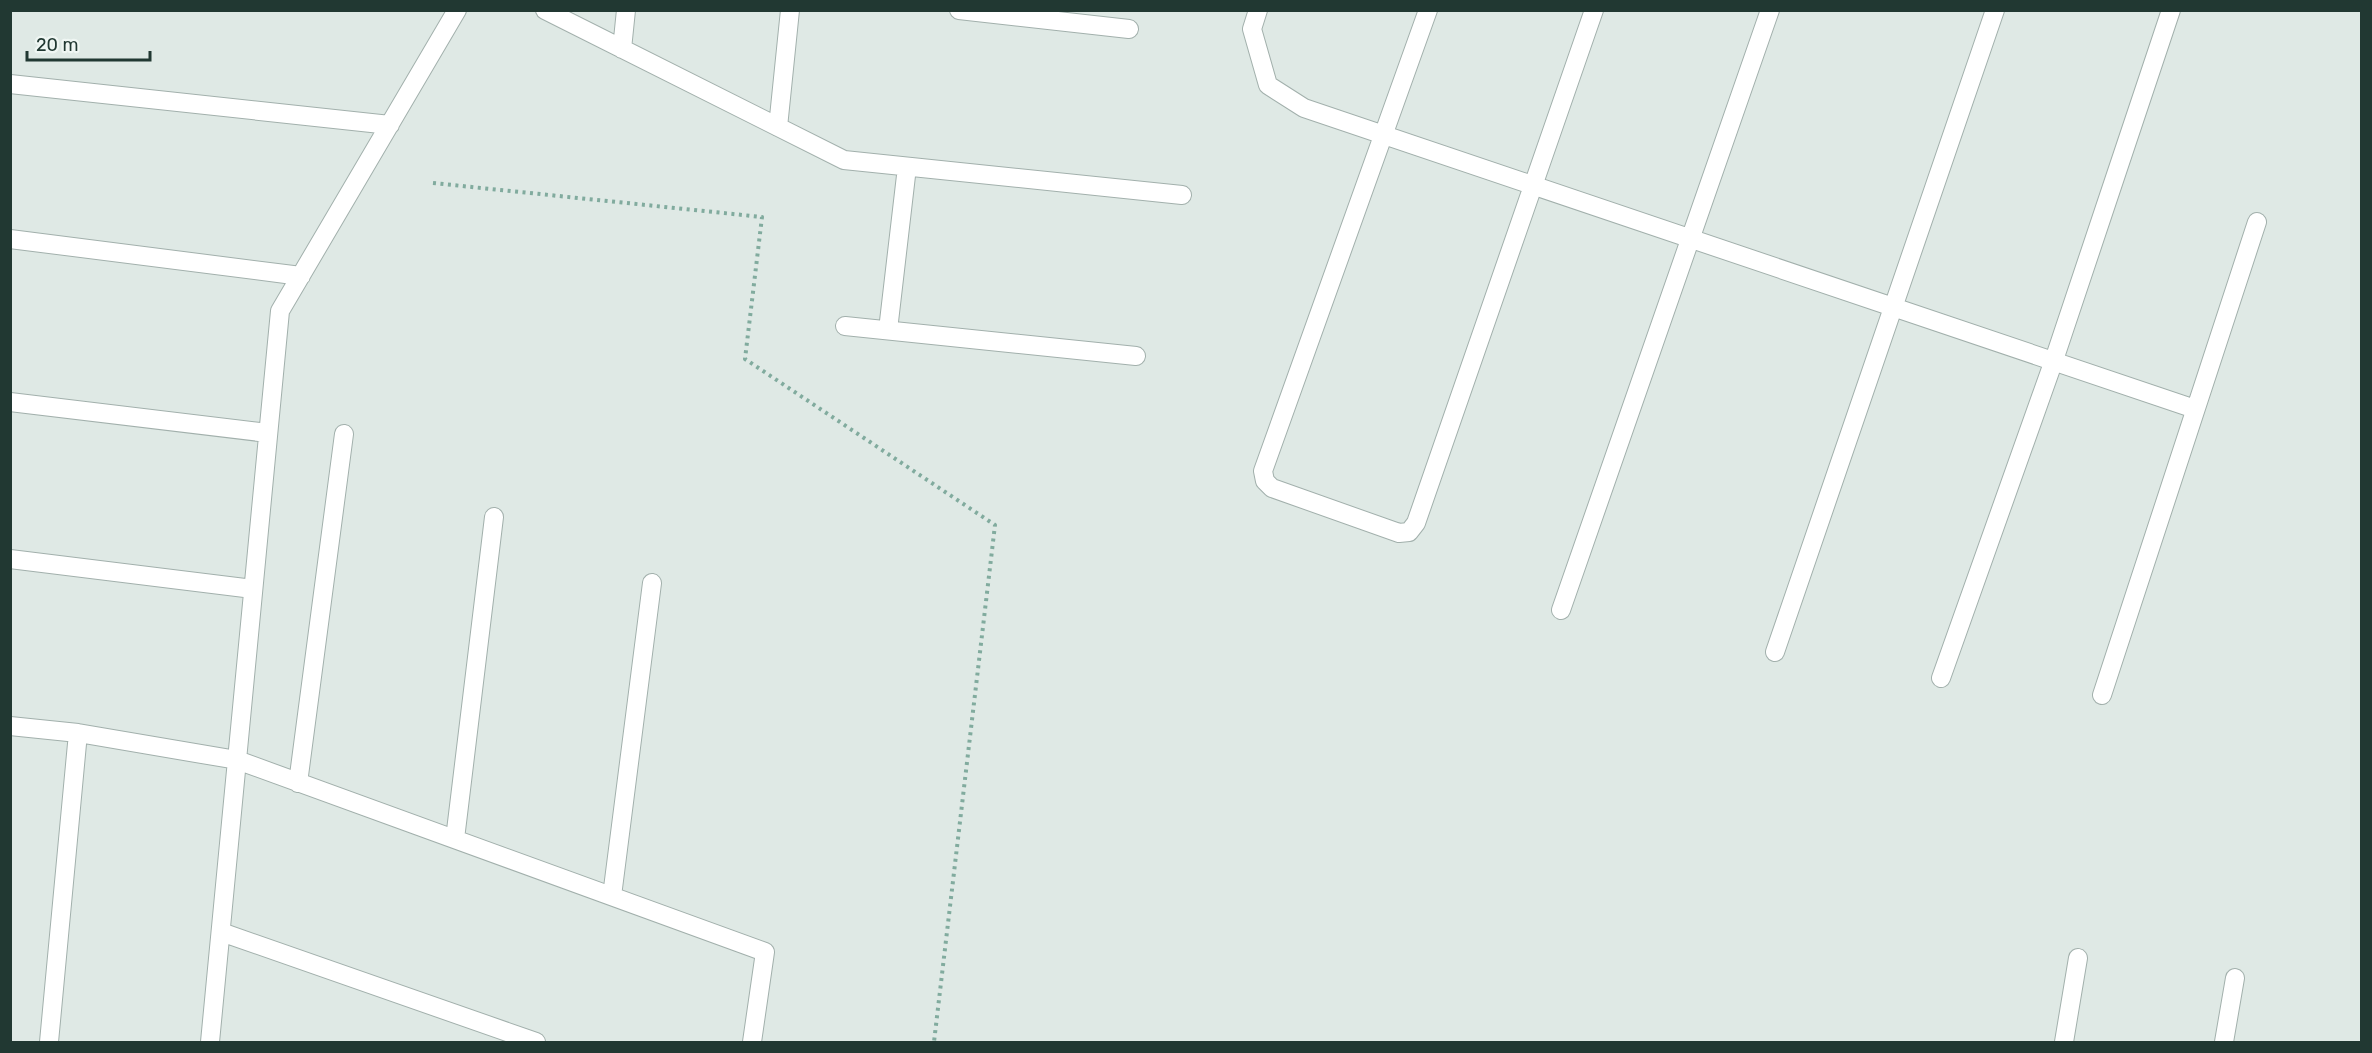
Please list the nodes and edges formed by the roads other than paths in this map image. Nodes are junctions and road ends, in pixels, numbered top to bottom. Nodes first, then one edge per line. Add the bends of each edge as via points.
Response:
1 (457, 10) edge
2 (545, 10) edge
3 (626, 10) edge
4 (790, 10) edge
5 (959, 10) edge
6 (1258, 10) edge
7 (1428, 10) edge
8 (1594, 10) edge
9 (1770, 10) edge
10 (1995, 10) edge
11 (2171, 10) edge
12 (1129, 29) dead end
13 (622, 49) junction
14 (10, 84) edge
15 (390, 125) junction
16 (778, 127) junction
17 (1384, 135) junction
18 (907, 167) junction
19 (1533, 186) junction
20 (1182, 195) dead end
21 (2257, 222) dead end
22 (10, 239) edge
23 (1690, 239) junction
24 (301, 276) junction
25 (1892, 306) junction
26 (845, 326) dead end
27 (888, 330) junction
28 (1136, 356) dead end
29 (2053, 363) junction
30 (10, 402) edge
31 (2195, 409) junction
32 (268, 433) junction
33 (344, 434) dead end
34 (494, 517) dead end
35 (10, 559) edge
36 (652, 583) dead end
37 (253, 589) junction
38 (1561, 610) dead end
39 (1774, 652) dead end
40 (1941, 678) dead end
41 (2102, 695) dead end
42 (10, 726) edge
43 (78, 733) junction
44 (237, 760) junction
45 (298, 783) junction
46 (455, 839) junction
47 (612, 897) junction
48 (221, 932) junction
49 (2078, 958) dead end
50 (2235, 978) dead end
51 (49, 1042) edge
52 (210, 1042) edge
53 (536, 1042) edge
54 (752, 1042) edge
55 (2064, 1042) edge
56 (2224, 1042) edge

1 - 15 street
2 - 13 street
3 - 13 street
4 - 16 street
5 - 12 street
6 - 17 street via 1252,29 1268,85 1304,108
7 - 17 street
8 - 19 street
9 - 23 street
10 - 25 street
11 - 29 street
13 - 16 street
14 - 15 street
15 - 24 street
16 - 18 street via 843,160
17 - 19 street
17 - 19 street via 1263,471 1272,488 1399,533 1409,532 1416,523
18 - 20 street
18 - 27 street
19 - 23 street
21 - 31 street
22 - 24 street
23 - 25 street
23 - 38 street
24 - 32 street via 280,311
25 - 29 street
25 - 39 street
26 - 27 street
27 - 28 street
29 - 31 street
29 - 40 street
30 - 32 street
31 - 41 street
32 - 37 street
33 - 45 street
34 - 46 street
35 - 37 street
36 - 47 street
37 - 44 street
42 - 43 street
43 - 44 street
43 - 51 street
44 - 45 street
44 - 48 street
45 - 46 street
46 - 47 street
47 - 54 street via 765,952
48 - 52 street
48 - 53 street
49 - 55 street
50 - 56 street

